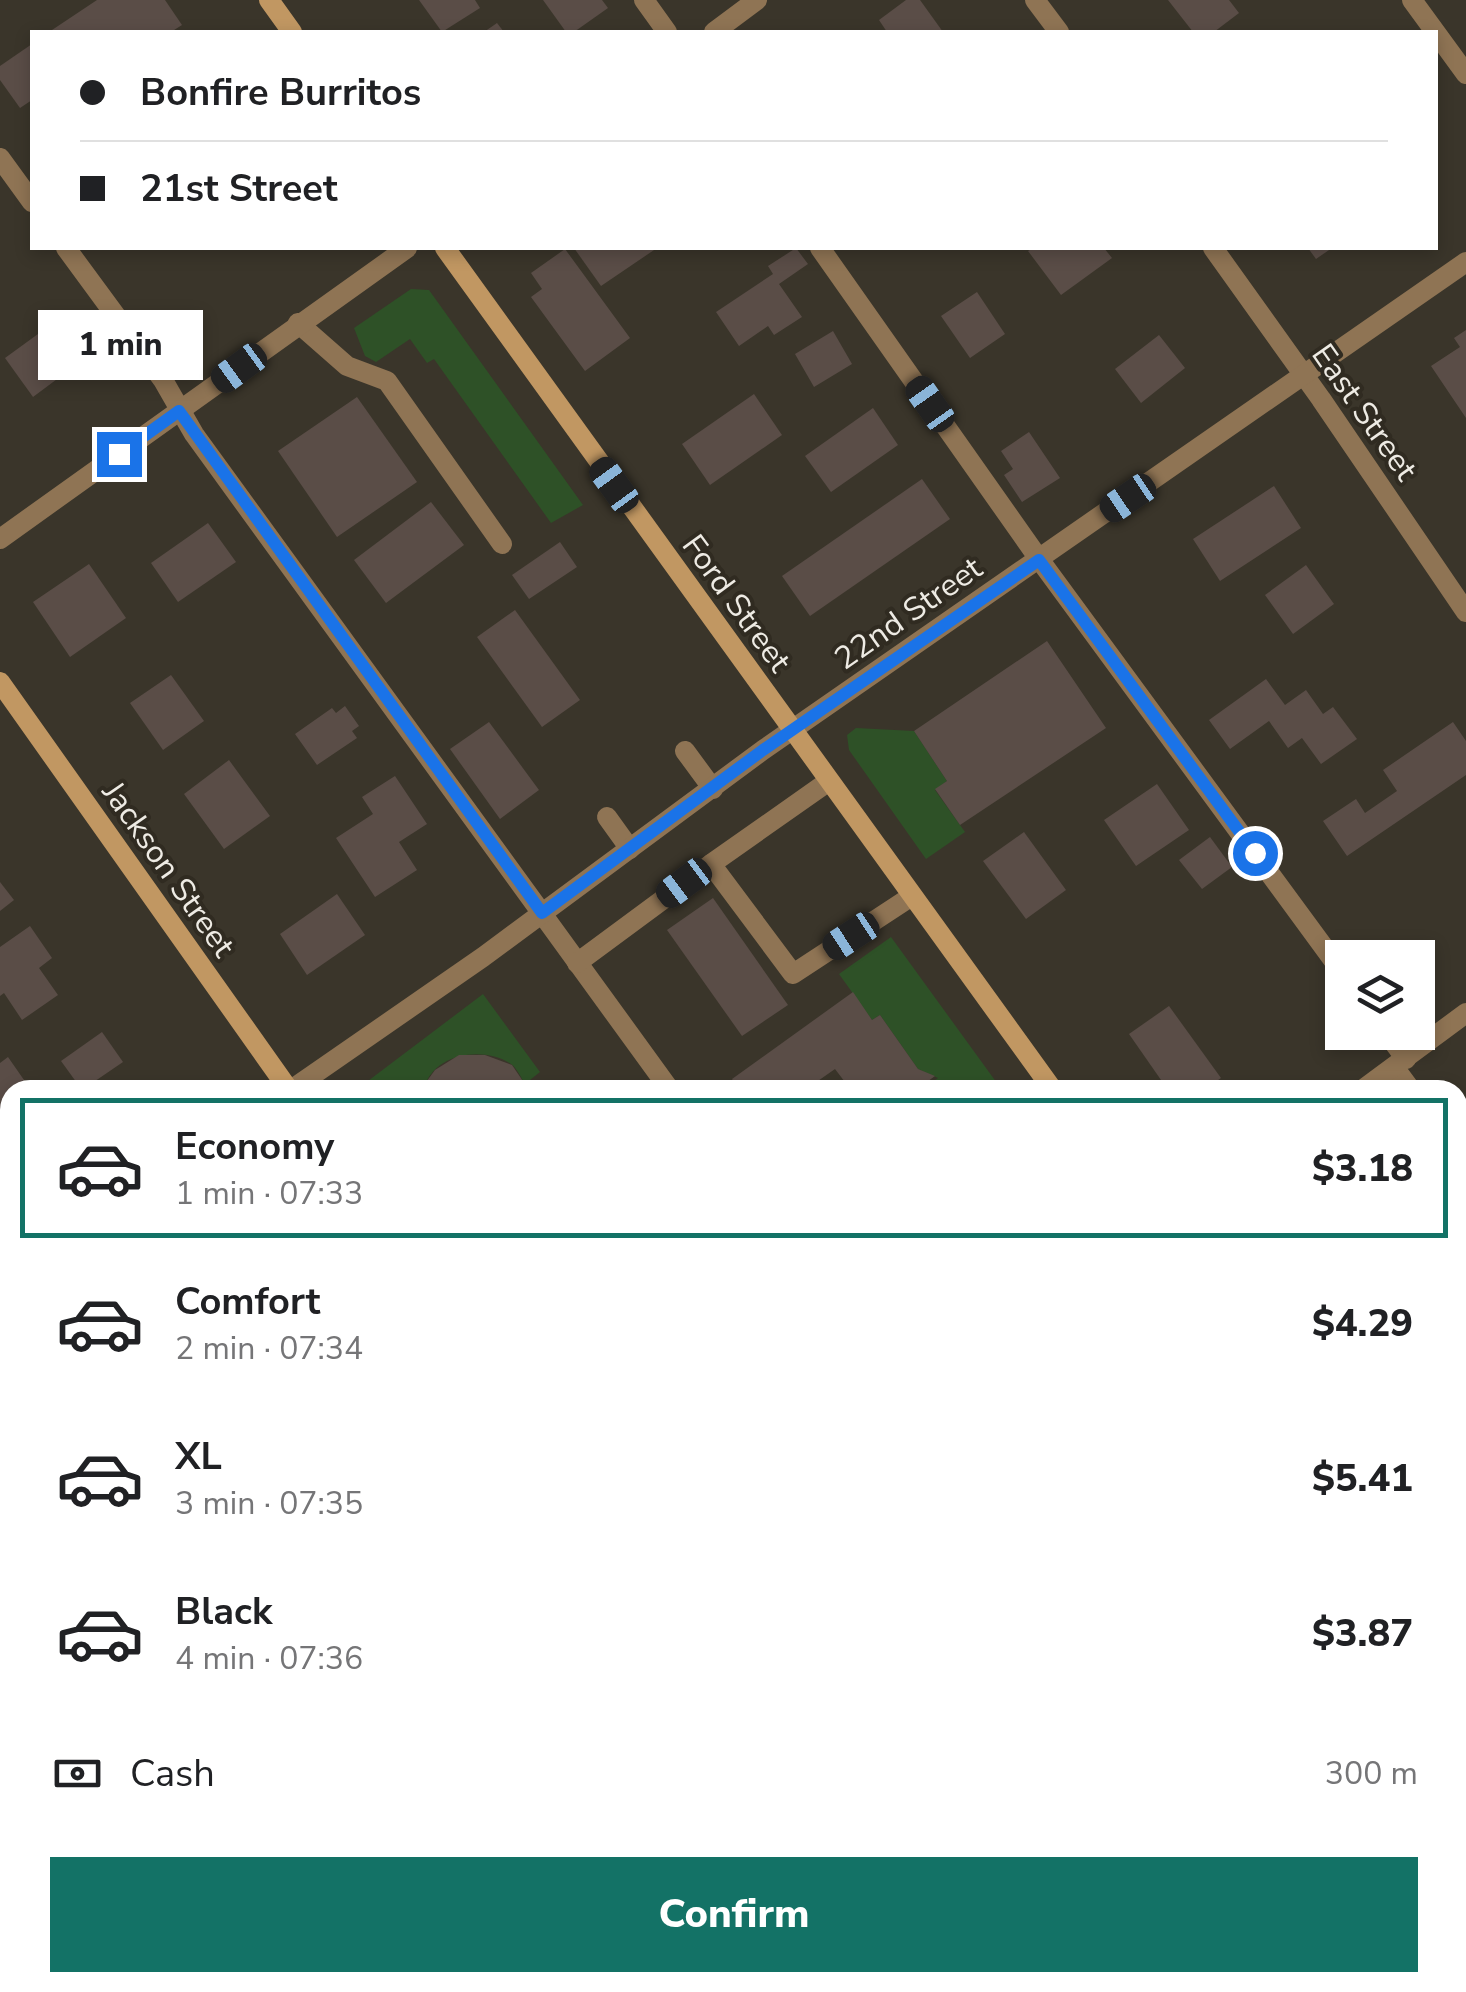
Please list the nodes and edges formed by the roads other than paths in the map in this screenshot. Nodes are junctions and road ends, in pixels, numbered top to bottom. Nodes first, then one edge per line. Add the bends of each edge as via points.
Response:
1 (269, 0) edge
2 (644, 0) edge
3 (756, 0) edge
4 (1035, 0) edge
5 (1412, 0) edge
6 (291, 30) edge
7 (666, 30) edge
8 (717, 30) edge
9 (1057, 30) edge
10 (1434, 30) edge
11 (1438, 36) edge
12 (1466, 74) edge
13 (0, 158) edge
14 (30, 199) edge
15 (67, 250) edge
16 (405, 250) edge
17 (446, 250) edge
18 (821, 250) edge
19 (1214, 250) edge
20 (1466, 262) edge
21 (298, 324) junction
22 (1304, 376) junction
23 (179, 411) junction
24 (0, 539) edge
25 (502, 544) dead end
26 (1039, 560) junction
27 (1466, 612) edge
28 (0, 682) edge
29 (793, 731) junction
30 (685, 750) dead end
31 (829, 781) junction
32 (712, 789) junction
33 (607, 817) dead end
34 (630, 850) junction
35 (711, 864) junction
36 (912, 896) junction
37 (542, 913) junction
38 (1325, 949) edge
39 (578, 962) junction
40 (1466, 1013) edge
41 (1394, 1050) edge
42 (1400, 1063) junction
43 (283, 1080) edge
44 (304, 1080) edge
45 (663, 1080) edge
46 (1045, 1080) edge
47 (1376, 1080) edge
48 (1407, 1080) edge

1 - 6 main road
2 - 7 street
3 - 8 street
4 - 9 street
5 - 10 street
11 - 12 street
13 - 14 street
15 - 23 street
16 - 21 street
17 - 29 main road, Ford Street
18 - 26 street
19 - 22 street, East Street
20 - 22 street, 22nd Street
21 - 23 street
21 - 25 street via 347,366 387,381
22 - 26 street, 22nd Street
22 - 27 street, East Street
23 - 24 street
23 - 37 street
26 - 29 street, 22nd Street
26 - 38 street
28 - 43 main road, Jackson Street
29 - 31 main road, Ford Street
29 - 32 street, 22nd Street
30 - 32 street
31 - 35 street
31 - 36 main road, Ford Street
32 - 34 street, 22nd Street
33 - 34 street
34 - 37 street, 22nd Street
35 - 36 street via 793,974
35 - 39 street
36 - 46 main road, Ford Street
37 - 39 street
37 - 44 street, 22nd Street
39 - 45 street
40 - 42 street
41 - 42 street
42 - 47 street
42 - 48 street

